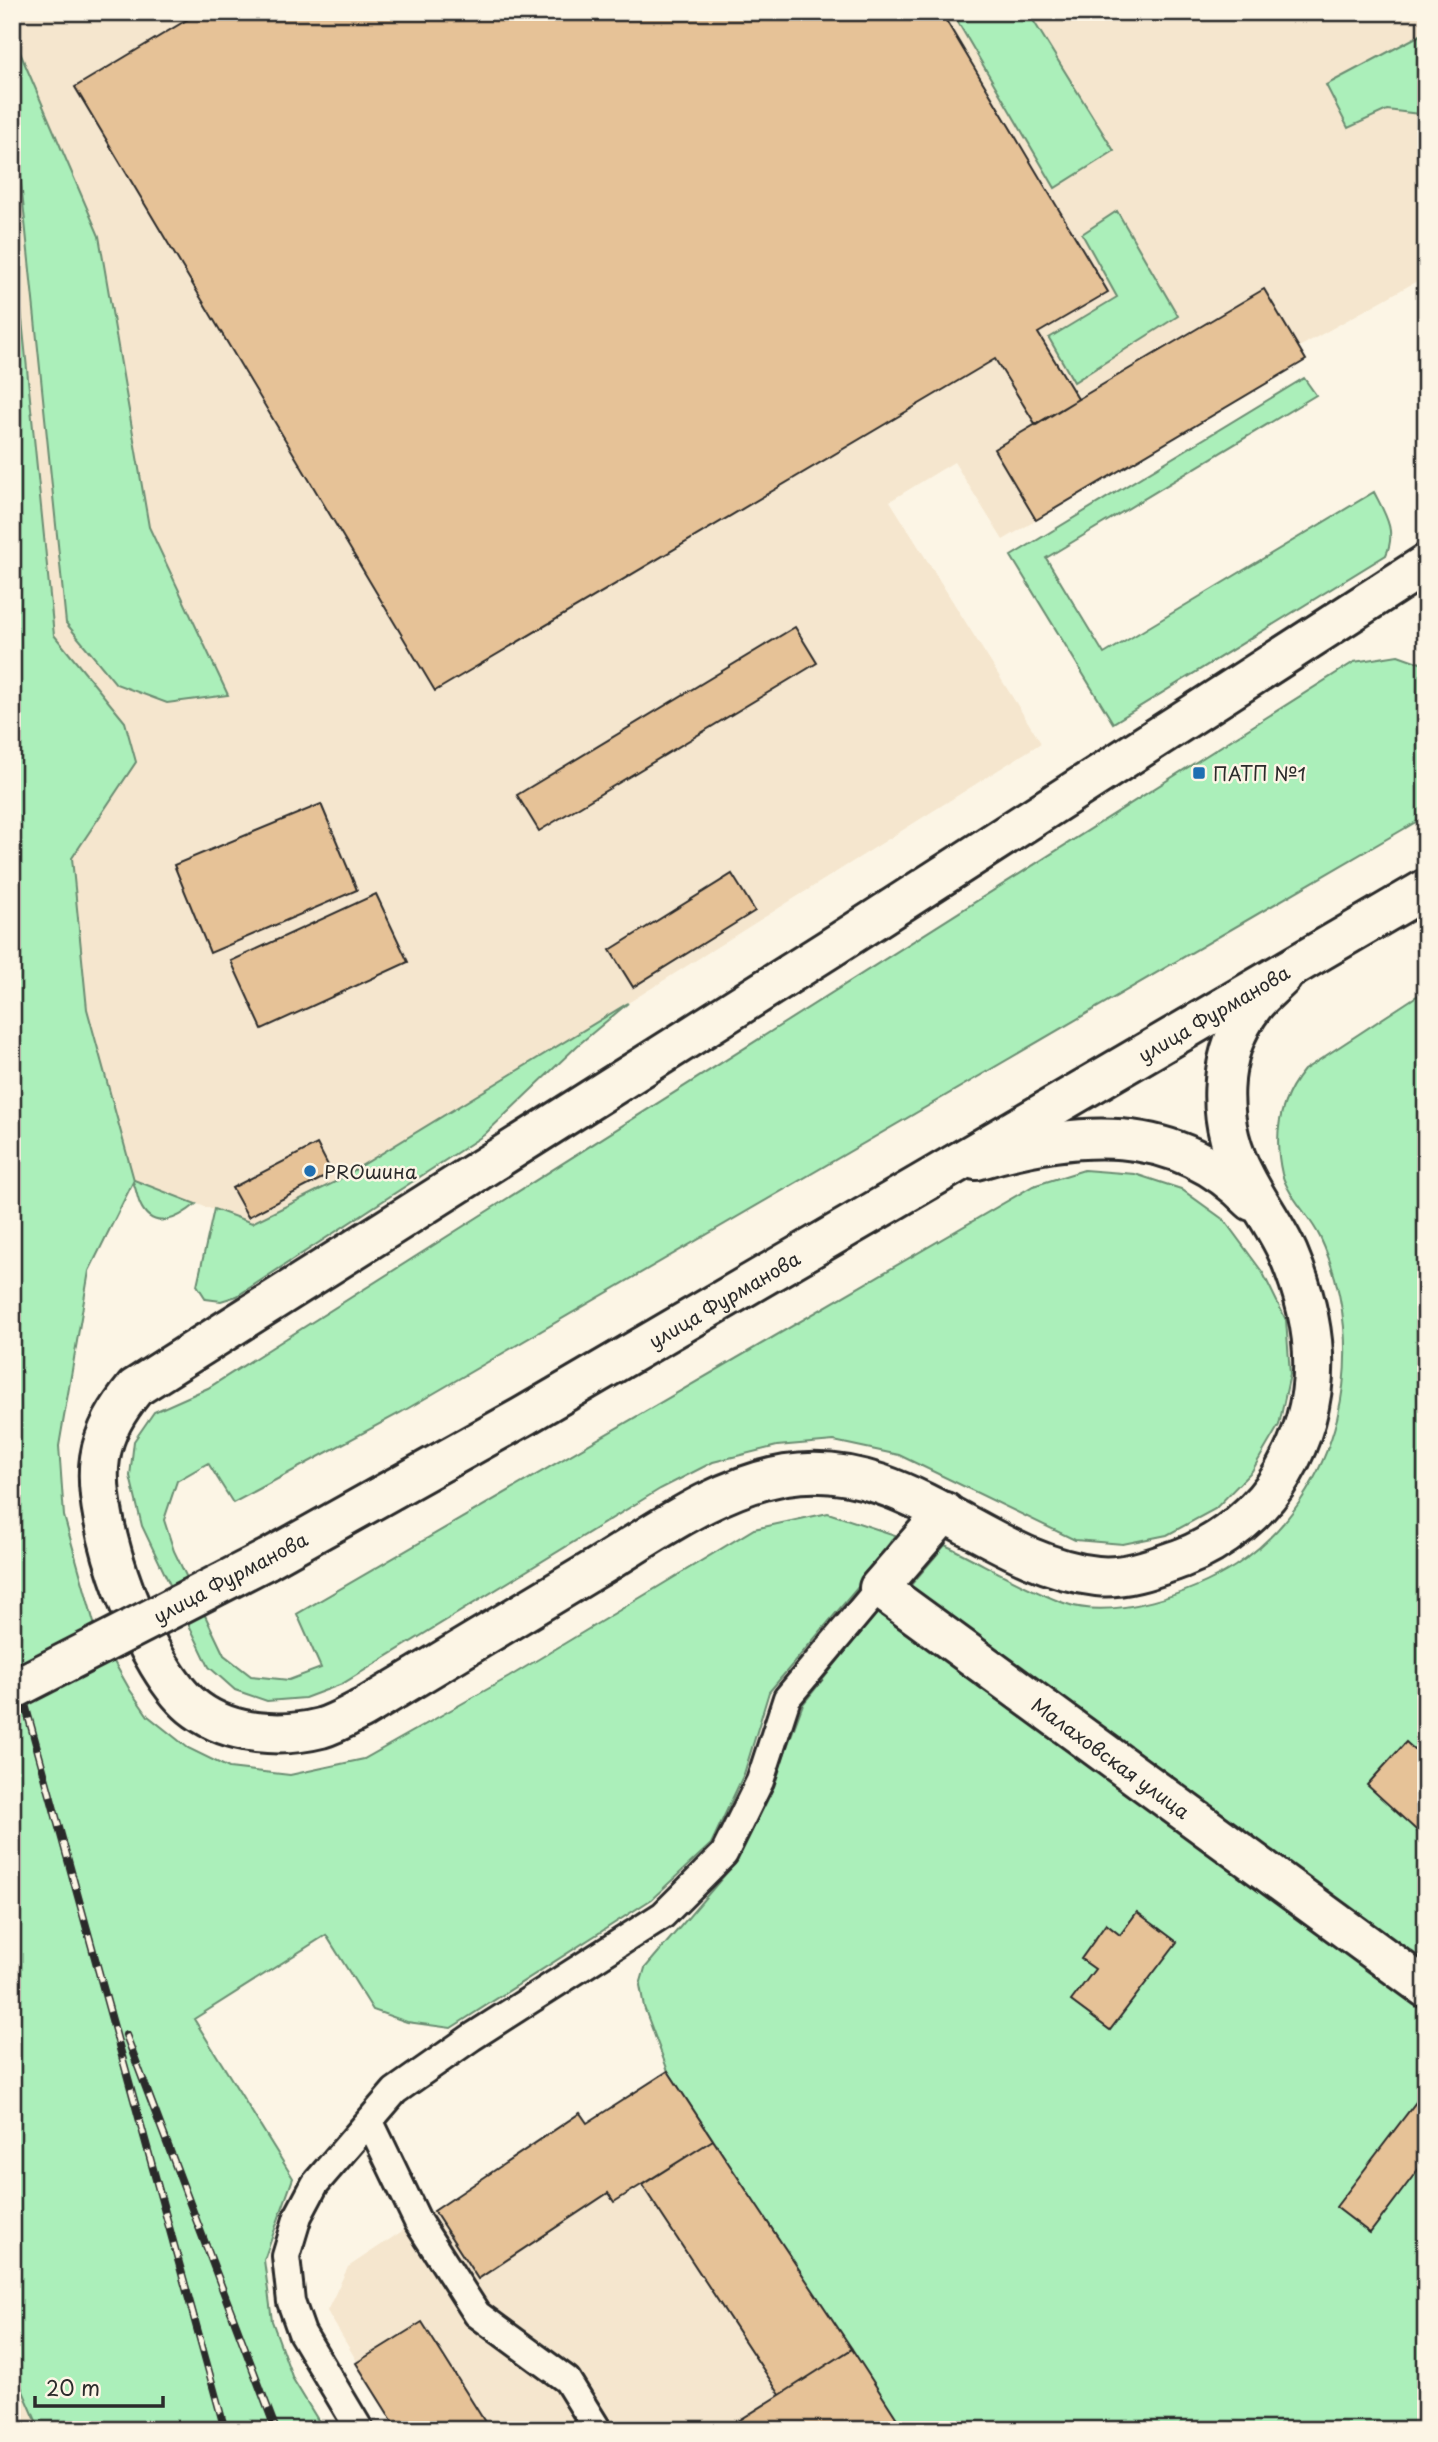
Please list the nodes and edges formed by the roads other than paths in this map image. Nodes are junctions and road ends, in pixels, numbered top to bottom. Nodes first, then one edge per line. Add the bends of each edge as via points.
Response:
1 (1426, 564) edge
2 (1426, 889) edge
3 (1289, 971) junction
4 (947, 1169) junction
5 (1271, 1220) junction
6 (945, 1512) junction
7 (879, 1588) junction
8 (12, 1690) edge
9 (1426, 1988) edge
10 (370, 2122) junction
11 (360, 2430) edge
12 (598, 2430) edge

1 - 6 street via 135,1388 115,1413 100,1458 100,1494 114,1557 142,1637 165,1675 197,1710 236,1728 286,1735 323,1728 364,1709 734,1489 786,1475 835,1472 890,1487
2 - 3 street, улица Фурманова
3 - 4 street, улица Фурманова
3 - 5 street via 1254,1005 1231,1043 1223,1084 1227,1125 1242,1174
4 - 5 street via 1029,1144 1079,1138 1138,1140 1190,1154 1234,1182
4 - 8 street, улица Фурманова, bridge via 524,1416 266,1560
5 - 6 street via 1287,1250 1308,1314 1315,1368 1307,1424 1282,1476 1245,1520 1200,1551 1145,1571 1101,1577 1055,1568
6 - 7 street
7 - 9 street, Малаховская улица
7 - 10 lane via 788,1698 760,1781 723,1854 663,1915 395,2091
10 - 11 lane via 315,2185 298,2216 286,2256 291,2302 302,2333
10 - 12 lane via 418,2222 477,2314 567,2380

